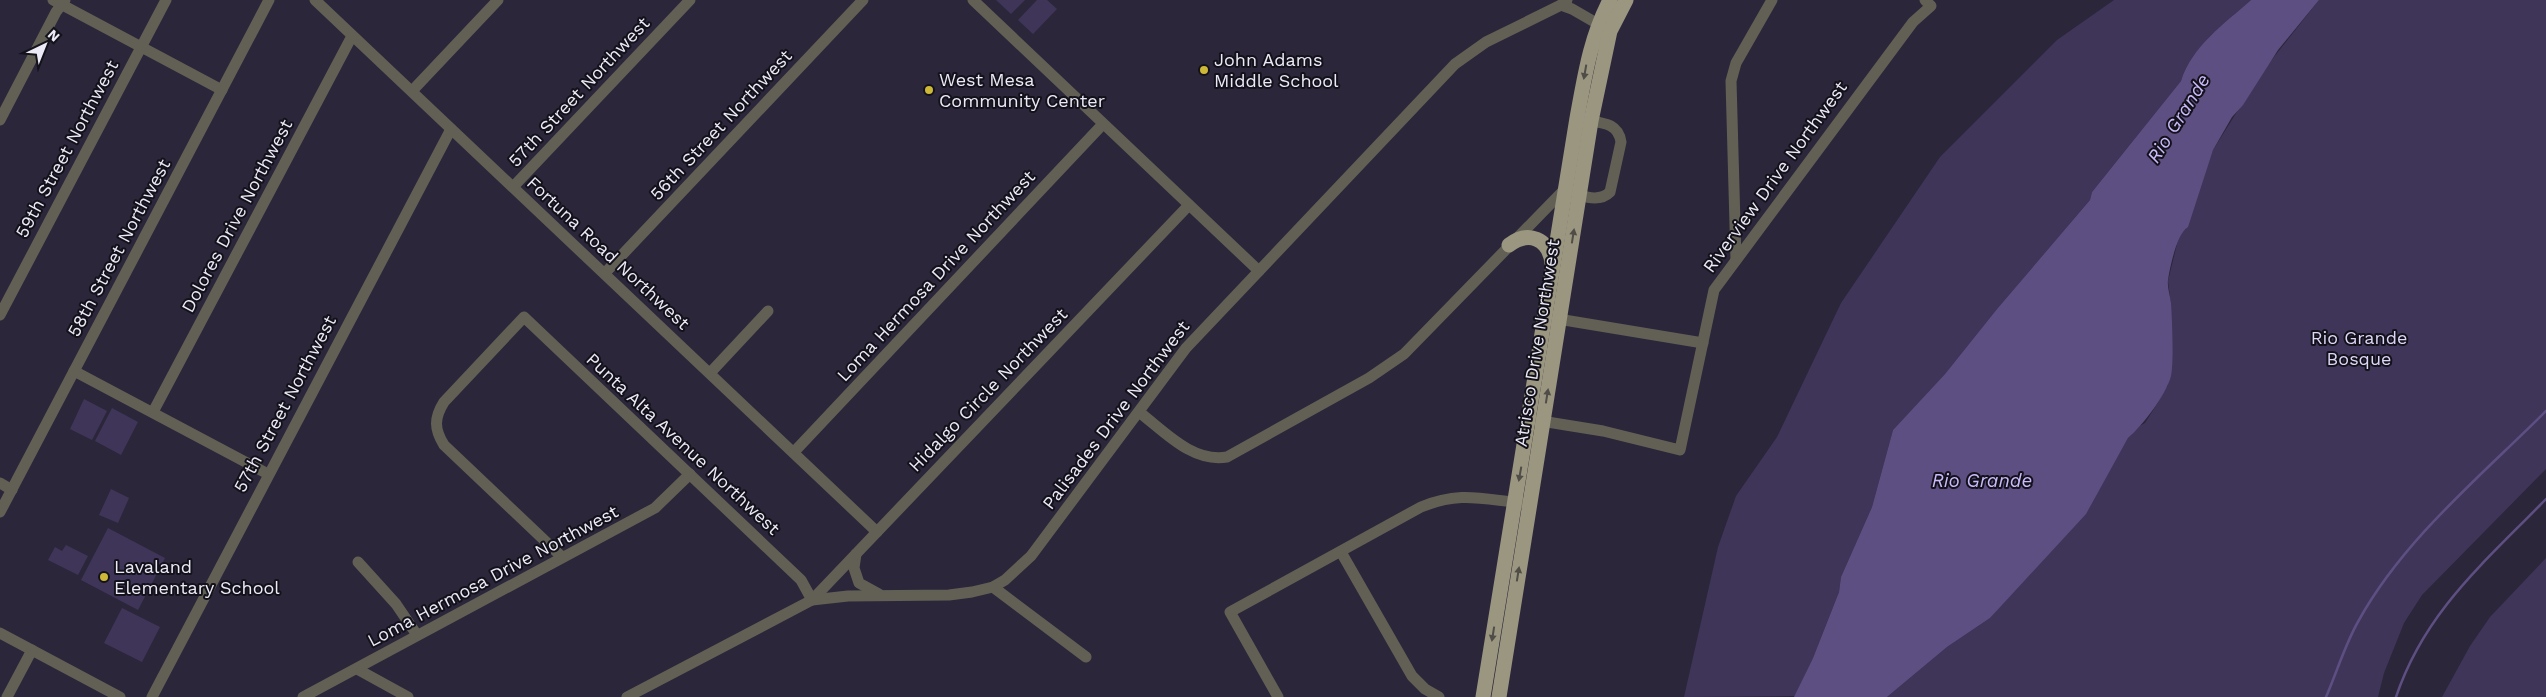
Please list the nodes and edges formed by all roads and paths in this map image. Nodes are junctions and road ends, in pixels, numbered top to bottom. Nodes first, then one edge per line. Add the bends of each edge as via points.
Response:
1 (166, 0) edge
2 (269, 0) edge
3 (316, 0) edge
4 (498, 0) edge
5 (690, 0) edge
6 (863, 0) edge
7 (973, 0) edge
8 (1610, 0) edge
9 (1626, 0) edge
10 (1772, 0) edge
11 (60, 1) edge
12 (1564, 3) edge
13 (1928, 3) edge
14 (1604, 28) junction
15 (352, 36) junction
16 (140, 47) junction
17 (222, 90) junction
18 (412, 91) junction
19 (1584, 119) junction
20 (0, 120) edge
21 (1103, 124) junction
22 (451, 129) junction
23 (513, 187) junction
24 (1565, 189) junction
25 (1579, 196) junction
26 (1189, 205) junction
27 (1509, 245) junction
28 (1736, 260) junction
29 (1552, 266) junction
30 (1259, 271) junction
31 (605, 273) junction
32 (768, 311) dead end
33 (0, 315) edge
34 (1545, 316) junction
35 (1560, 319) junction
36 (1703, 343) junction
37 (74, 371) junction
38 (710, 373) junction
39 (153, 412) junction
40 (1139, 412) junction
41 (1536, 420) junction
42 (794, 452) junction
43 (268, 474) junction
44 (690, 474) junction
45 (0, 483) edge
46 (12, 490) junction
47 (1522, 503) junction
48 (0, 512) edge
49 (877, 532) junction
50 (1341, 552) junction
51 (856, 554) junction
52 (562, 557) junction
53 (358, 562) dead end
54 (993, 586) junction
55 (882, 596) junction
56 (812, 600) junction
57 (0, 634) edge
58 (417, 635) junction
59 (32, 650) junction
60 (1086, 657) dead end
61 (357, 669) junction
62 (7, 697) edge
63 (120, 697) edge
64 (152, 697) edge
65 (303, 697) edge
66 (408, 697) edge
67 (628, 697) edge
68 (1278, 697) edge
69 (1439, 697) edge
70 (1483, 697) edge
71 (1499, 697) edge

1 - 16 street, 59th Street Northwest
2 - 17 street, 58th Street Northwest
3 - 15 street, Fortuna Road Northwest
4 - 18 street
5 - 23 street, 57th Street Northwest
6 - 31 street, 56th Street Northwest
7 - 21 street
8 - 14 main road, Atrisco Drive Northwest
9 - 14 main road, Atrisco Drive Northwest
10 - 28 street via 1736,63 1731,81
11 - 16 street
11 - 20 street
12 - 14 street, Palisades Drive Northwest
12 - 30 street, Palisades Drive Northwest via 1486,42 1455,64
13 - 28 street, Riverview Drive Northwest
14 - 19 main road, Atrisco Drive Northwest via 1590,46
15 - 18 street, Fortuna Road Northwest
15 - 39 street, Dolores Drive Northwest
16 - 17 street
16 - 33 street, 59th Street Northwest
17 - 37 street, 58th Street Northwest
18 - 22 street, Fortuna Road Northwest
19 - 24 main road, Atrisco Drive Northwest
19 - 25 main road, Atrisco Drive Northwest
19 - 25 street via 1614,127 1621,142 1610,192 1599,198
21 - 26 street
21 - 42 street, Loma Hermosa Drive Northwest
22 - 23 street, Fortuna Road Northwest
22 - 43 street, 57th Street Northwest
23 - 31 street, Fortuna Road Northwest
24 - 25 street
24 - 27 street
24 - 29 main road, Atrisco Drive Northwest
35 -> 25 main road, Atrisco Drive Northwest
26 - 30 street
26 - 49 street, Hidalgo Circle Northwest
27 - 29 main road via 1524,237 1540,240 1548,248
27 - 40 street via 1428,332 1399,358 1233,455 1214,458 1194,452
28 - 36 street, Riverview Drive Northwest via 1714,290
29 - 34 main road, Atrisco Drive Northwest
30 - 40 street, Palisades Drive Northwest via 1186,348
31 - 38 street, Fortuna Road Northwest
32 - 38 street
34 - 35 street
34 - 41 main road, Atrisco Drive Northwest
35 - 36 street
41 -> 35 main road, Atrisco Drive Northwest
36 - 41 street, Riverview Drive Northwest via 1680,450 1603,431
37 - 39 street
37 - 46 street, 58th Street Northwest
38 - 42 street, Fortuna Road Northwest
39 - 43 street
40 - 54 street, Palisades Drive Northwest via 1031,556 1018,570
41 - 47 main road, Atrisco Drive Northwest
42 - 49 street, Fortuna Road Northwest
43 - 64 street, 57th Street Northwest
44 - 52 street, Loma Hermosa Drive Northwest via 655,508
44 - 52 street, Punta Alta Avenue Northwest via 524,317 444,402 435,424 444,445
44 - 56 street, Punta Alta Avenue Northwest via 802,580
45 - 46 street
46 - 48 street, 58th Street Northwest
47 - 50 street via 1464,496 1437,501
47 -> 70 main road, Atrisco Drive Northwest
71 -> 47 main road, Atrisco Drive Northwest
49 - 51 street, Hidalgo Circle Northwest
50 - 68 street via 1230,612
50 - 69 street via 1412,676
51 - 55 street via 854,568 859,583
51 - 56 street, Hidalgo Circle Northwest
52 - 58 street, Loma Hermosa Drive Northwest
53 - 58 street via 396,604
54 - 55 street, Palisades Drive Northwest via 955,594
54 - 60 street
55 - 56 street, Palisades Drive Northwest
56 - 67 street, Palisades Drive Northwest
57 - 59 street
58 - 61 street, Loma Hermosa Drive Northwest
59 - 62 street
59 - 63 street
61 - 65 street, Loma Hermosa Drive Northwest
61 - 66 street

